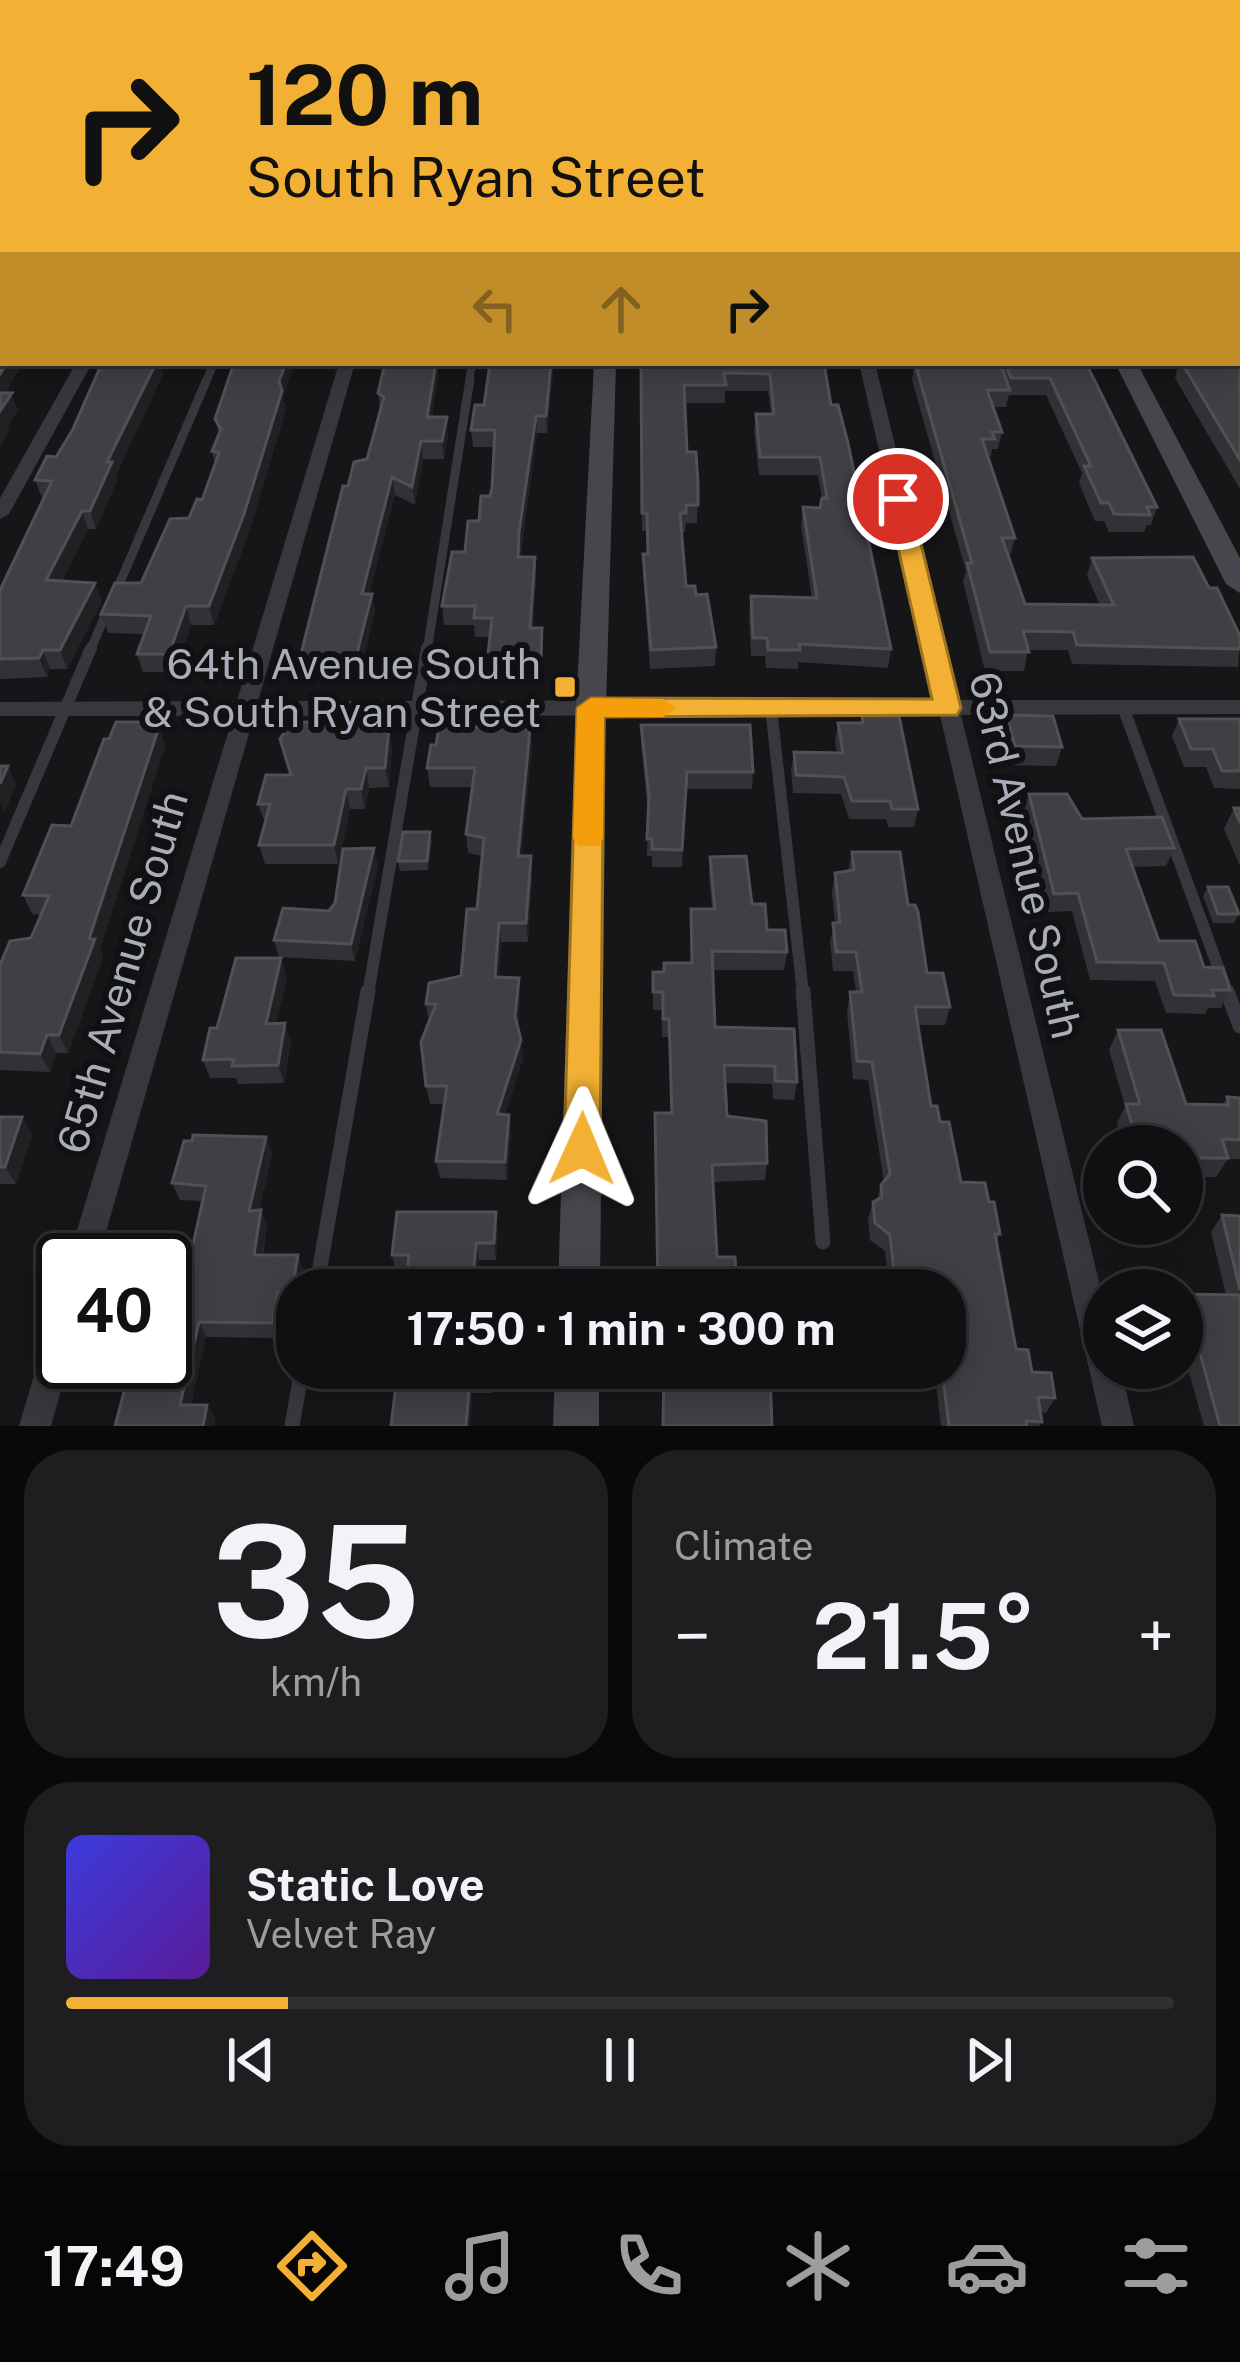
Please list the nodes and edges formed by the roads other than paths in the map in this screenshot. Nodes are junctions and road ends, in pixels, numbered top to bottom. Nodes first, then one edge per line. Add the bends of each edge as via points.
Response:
1 (82, 366) edge
2 (213, 366) edge
3 (346, 366) edge
4 (472, 366) edge
5 (605, 366) edge
6 (867, 366) edge
7 (1128, 366) edge
8 (0, 514) edge
9 (1240, 584) edge
10 (1123, 707) junction
11 (1240, 707) edge
12 (418, 708) junction
13 (591, 708) junction
14 (771, 708) junction
15 (948, 708) junction
16 (64, 709) junction
17 (242, 709) junction
18 (0, 710) edge
19 (0, 862) edge
20 (1240, 1026) edge
21 (90, 1233) edge
22 (823, 1243) dead end
23 (320, 1269) edge
24 (579, 1269) edge
25 (1083, 1278) edge
26 (45, 1389) edge
27 (298, 1389) edge
28 (577, 1389) edge
29 (1109, 1389) edge
30 (34, 1426) edge
31 (292, 1426) edge
32 (576, 1426) edge
33 (1118, 1426) edge

1 - 8 street
2 - 16 lane
3 - 17 street, 65th Avenue South
4 - 12 lane
5 - 13 street
6 - 15 street, 63rd Avenue South
7 - 9 street
10 - 11 street
10 - 15 street
10 - 20 lane
12 - 13 street
12 - 17 street
12 - 23 lane
13 - 14 street
13 - 24 street
14 - 15 street
14 - 22 lane
15 - 25 street, 63rd Avenue South
16 - 17 street
16 - 18 street
16 - 19 lane
17 - 21 street, 65th Avenue South
26 - 30 street
27 - 31 lane
28 - 32 street
29 - 33 street, 63rd Avenue South

